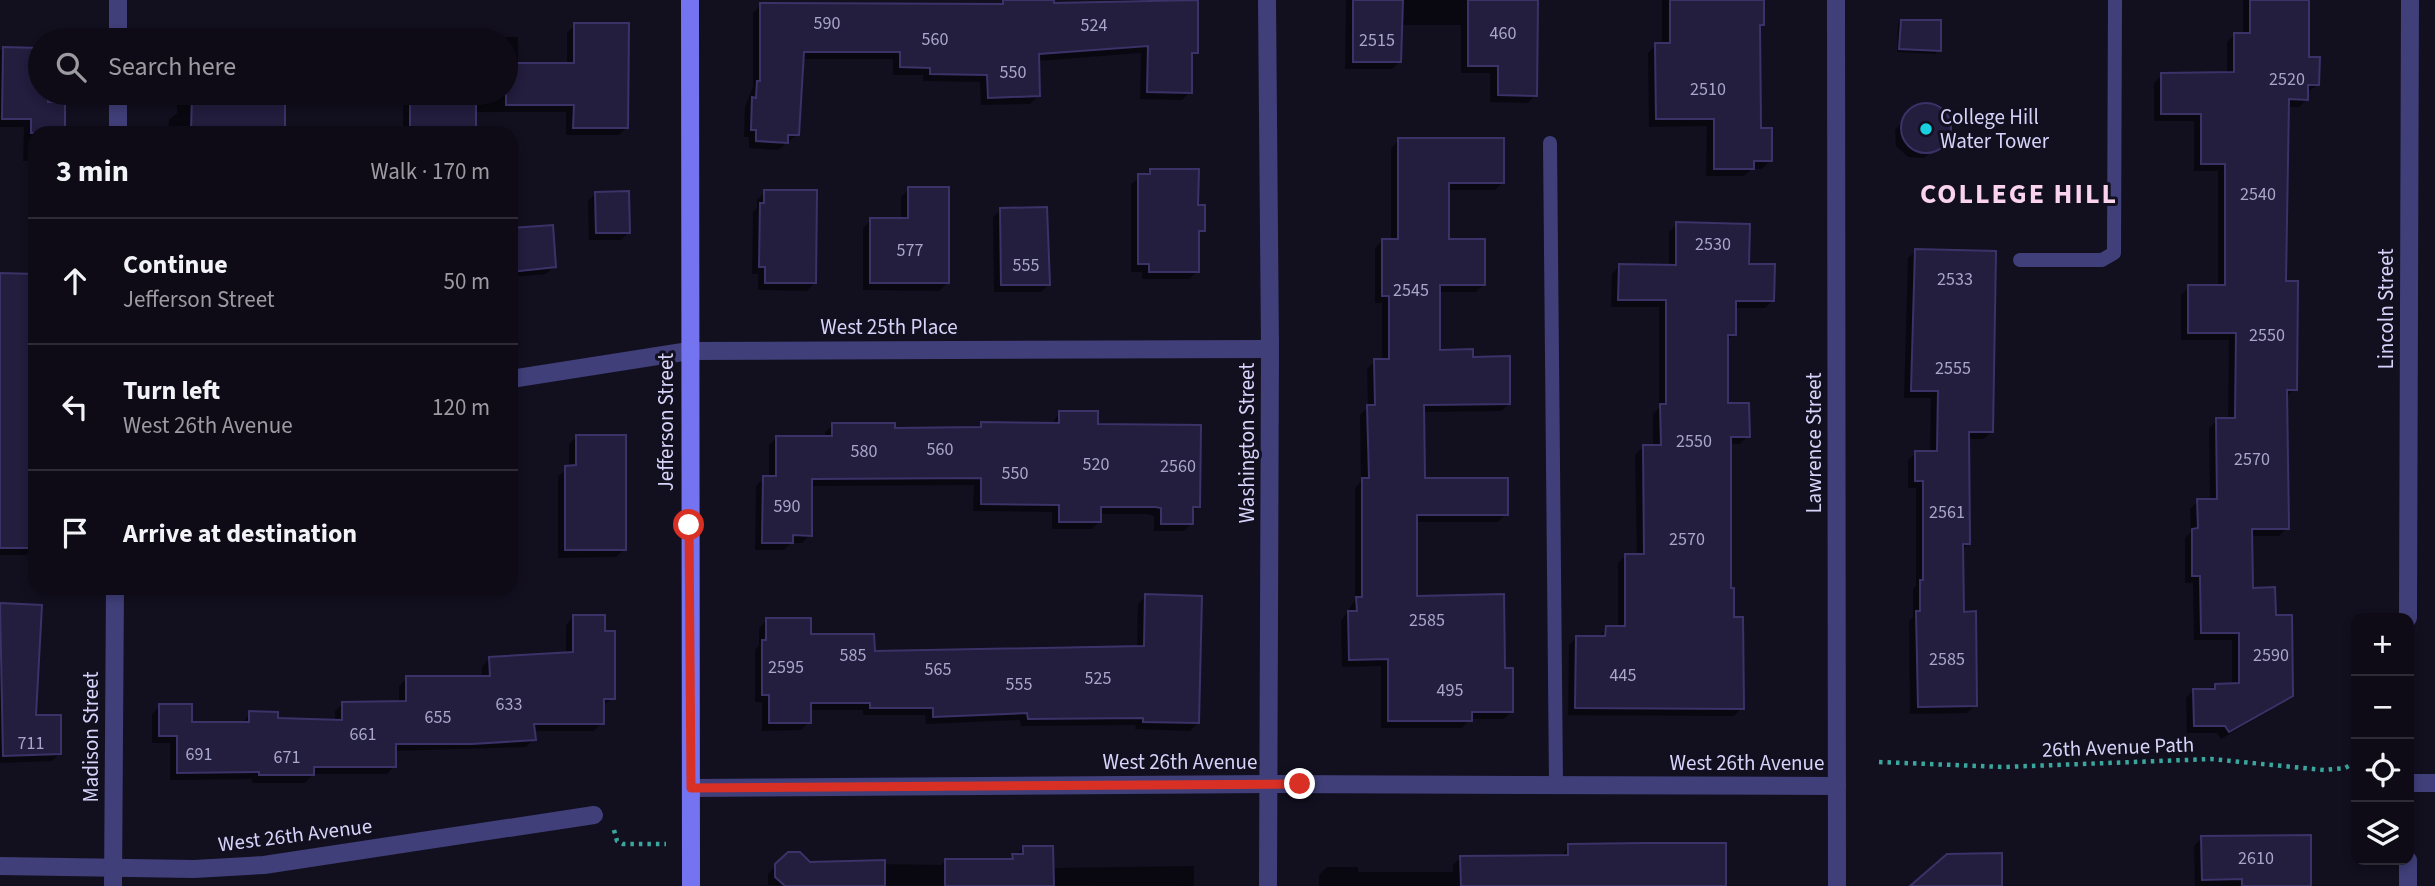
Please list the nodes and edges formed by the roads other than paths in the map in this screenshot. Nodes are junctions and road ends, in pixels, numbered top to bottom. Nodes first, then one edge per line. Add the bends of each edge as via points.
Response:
1 (118, 0) edge
2 (690, 0) edge
3 (1267, 0) edge
4 (1836, 0) edge
5 (2115, 0) edge
6 (2410, 0) edge
7 (118, 28) edge
8 (118, 105) edge
9 (118, 126) edge
10 (1550, 143) dead end
11 (2020, 261) dead end
12 (1270, 349) junction
13 (689, 351) junction
14 (518, 378) edge
15 (115, 595) edge
16 (2408, 613) edge
17 (2414, 783) edge
18 (2435, 783) edge
19 (1268, 784) junction
20 (1556, 784) junction
21 (1837, 786) junction
22 (691, 788) junction
23 (594, 815) road end
24 (2408, 865) edge
25 (0, 866) edge
26 (113, 867) junction
27 (113, 886) edge
28 (691, 886) edge
29 (1268, 886) edge
30 (1837, 886) edge
31 (2408, 886) edge

1 - 7 street
2 - 13 street, Jefferson Street
3 - 12 street, Washington Street
4 - 21 street, Lawrence Street
5 - 11 lane via 2114,253 2102,261
6 - 16 street, Lincoln Street
8 - 9 street
10 - 20 lane
12 - 13 street, West 25th Place
12 - 19 street, Washington Street
13 - 14 street, West 25th Place
13 - 22 street, Jefferson Street
15 - 26 street, Madison Street
17 - 18 street
19 - 20 street, West 26th Avenue
19 - 22 street, West 26th Avenue
19 - 29 street, Washington Street
20 - 21 street, West 26th Avenue
21 - 30 street, Lawrence Street
22 - 28 street, Jefferson Street
23 - 26 street, West 26th Avenue via 264,864 194,869
24 - 31 street
25 - 26 street, West 26th Avenue
26 - 27 street, Madison Street

